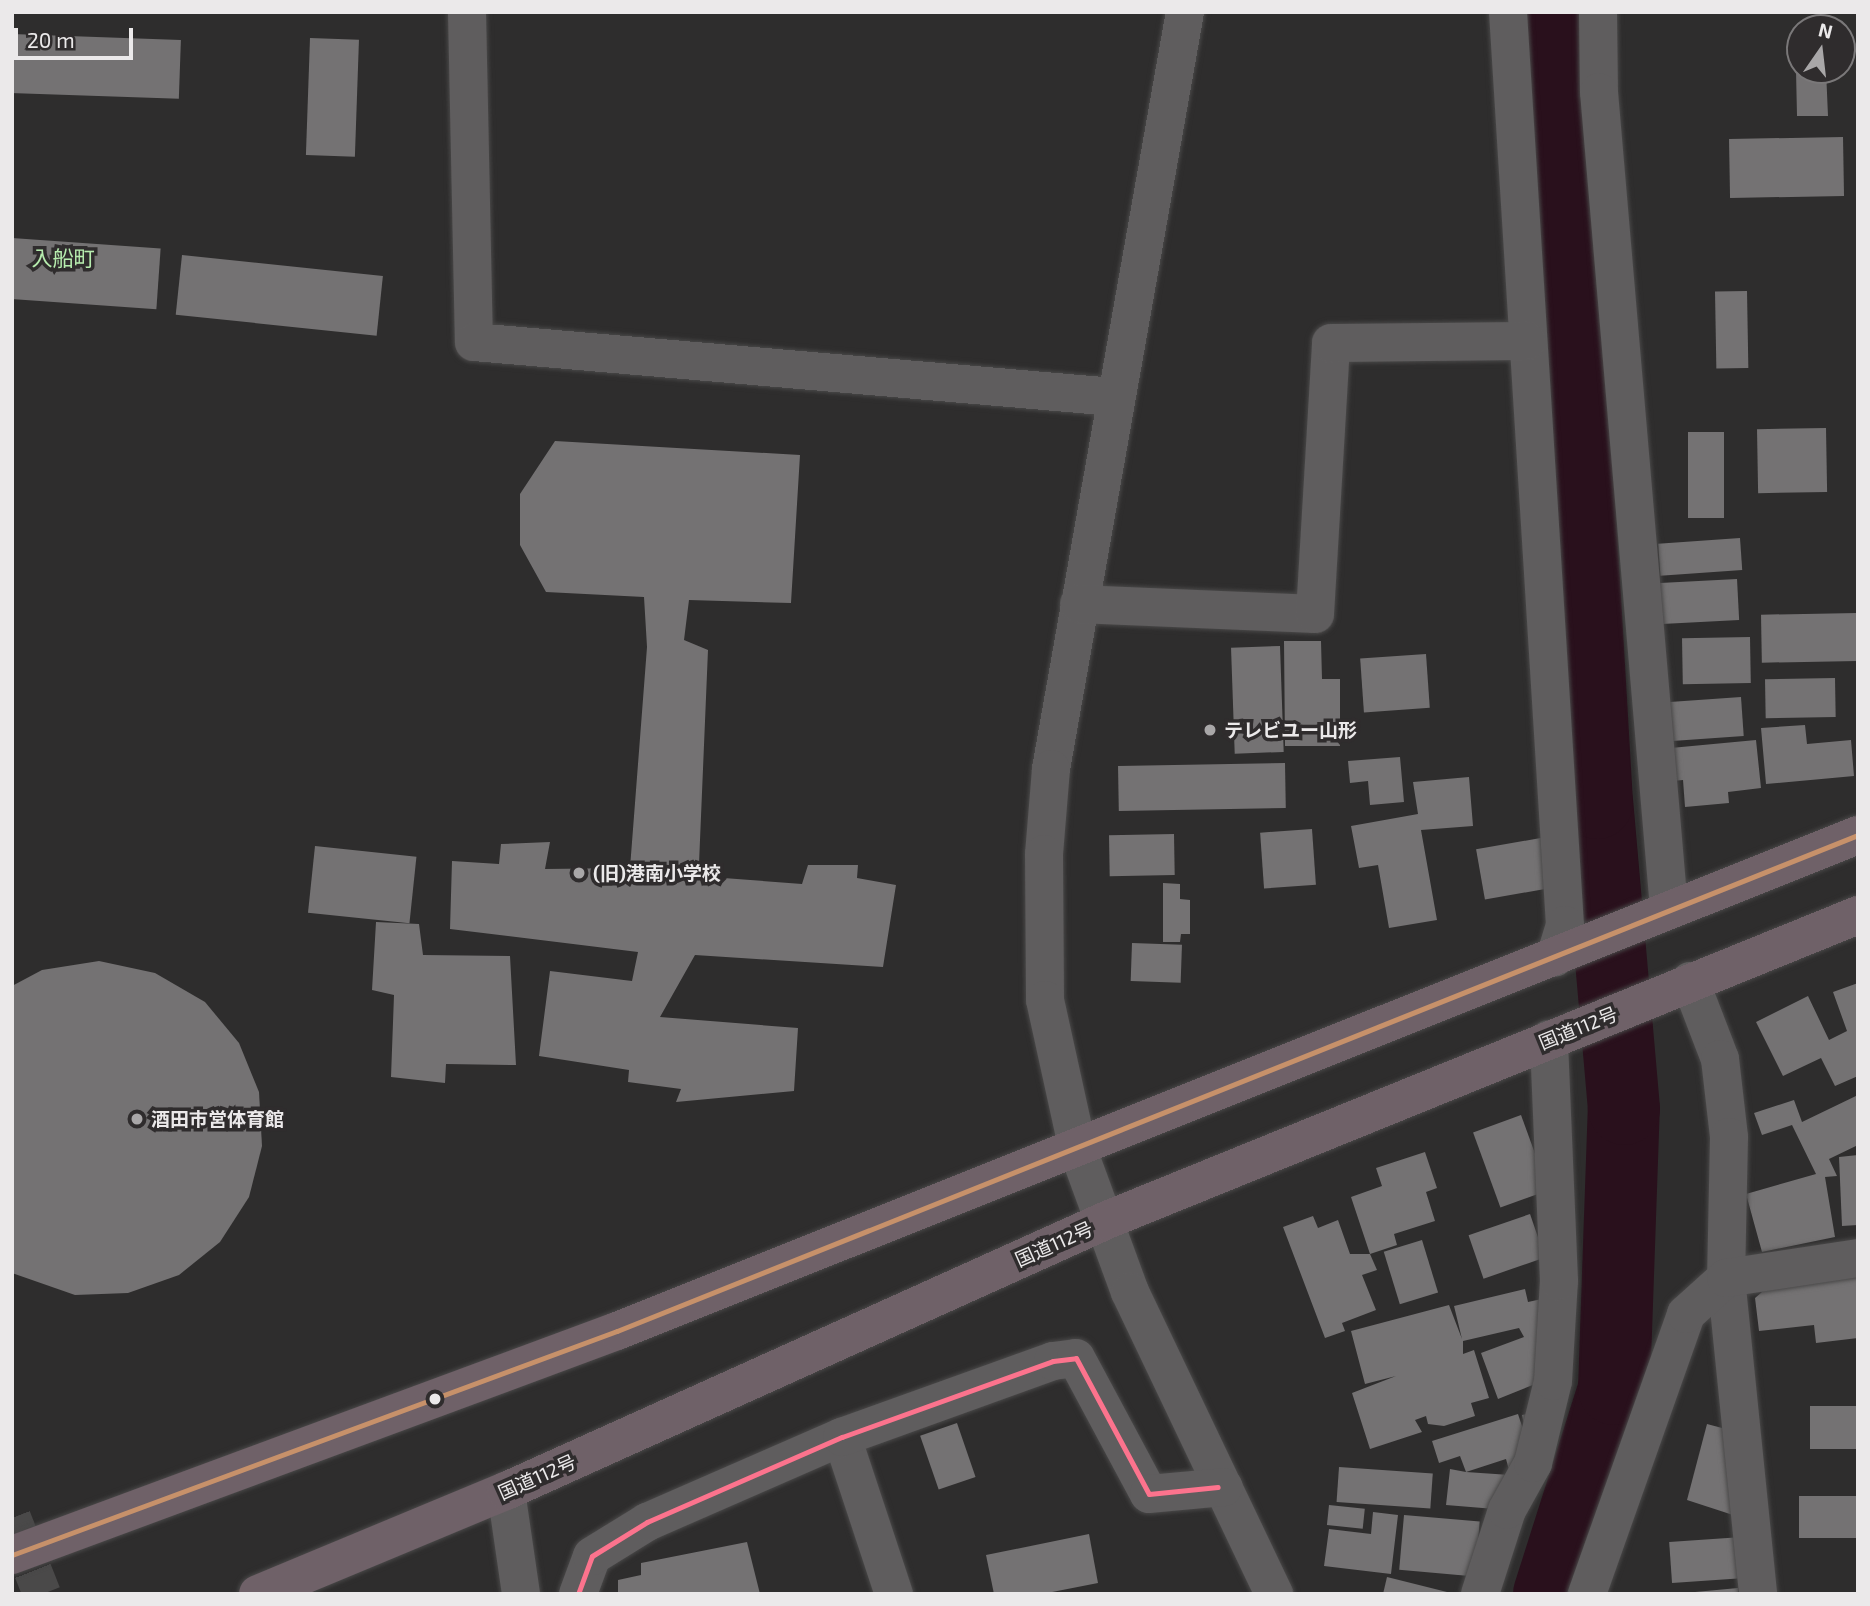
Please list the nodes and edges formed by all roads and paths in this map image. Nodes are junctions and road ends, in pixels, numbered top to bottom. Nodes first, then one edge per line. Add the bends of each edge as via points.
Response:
1 (467, 12) edge
2 (1185, 12) edge
3 (1508, 12) edge
4 (1598, 12) edge
5 (1527, 341) junction
6 (1114, 397) junction
7 (1079, 604) junction
8 (1858, 835) edge
9 (1662, 913) junction
10 (1858, 915) edge
11 (1555, 958) junction
12 (1690, 981) junction
13 (1563, 1034) junction
14 (1078, 1150) junction
15 (1107, 1220) junction
16 (1858, 1258) edge
17 (1726, 1278) junction
18 (842, 1437) junction
19 (1224, 1487) junction
20 (506, 1491) junction
21 (12, 1555) edge
22 (258, 1594) edge
23 (521, 1594) edge
24 (578, 1594) edge
25 (894, 1594) edge
26 (1275, 1594) edge
27 (1480, 1594) edge
28 (1587, 1594) edge
29 (1758, 1594) edge

1 - 6 street via 474,342
2 - 6 street
3 - 5 street
4 - 9 street via 1598,92
5 - 7 street via 1331,343 1315,614
5 - 11 street via 1564,925
6 - 7 street
7 - 14 street via 1051,769 1043,935 1045,1000
8 - 9 highway
9 - 11 highway
10 - 12 highway, 国道112号
11 - 14 highway
12 - 13 highway, 国道112号
12 - 17 street via 1720,1059 1729,1137
13 - 15 highway, 国道112号
13 - 27 street via 1553,1381 1533,1463 1507,1510
14 - 15 street
14 - 21 highway
15 - 19 street via 1130,1292
15 - 20 highway, 国道112号
16 - 17 street
17 - 28 street via 1686,1314
17 - 29 street
18 - 19 street via 1052,1361 1076,1358 1149,1494
18 - 24 street via 647,1522 592,1556
18 - 25 street
19 - 26 street
20 - 22 highway, 国道112号
20 - 23 street

